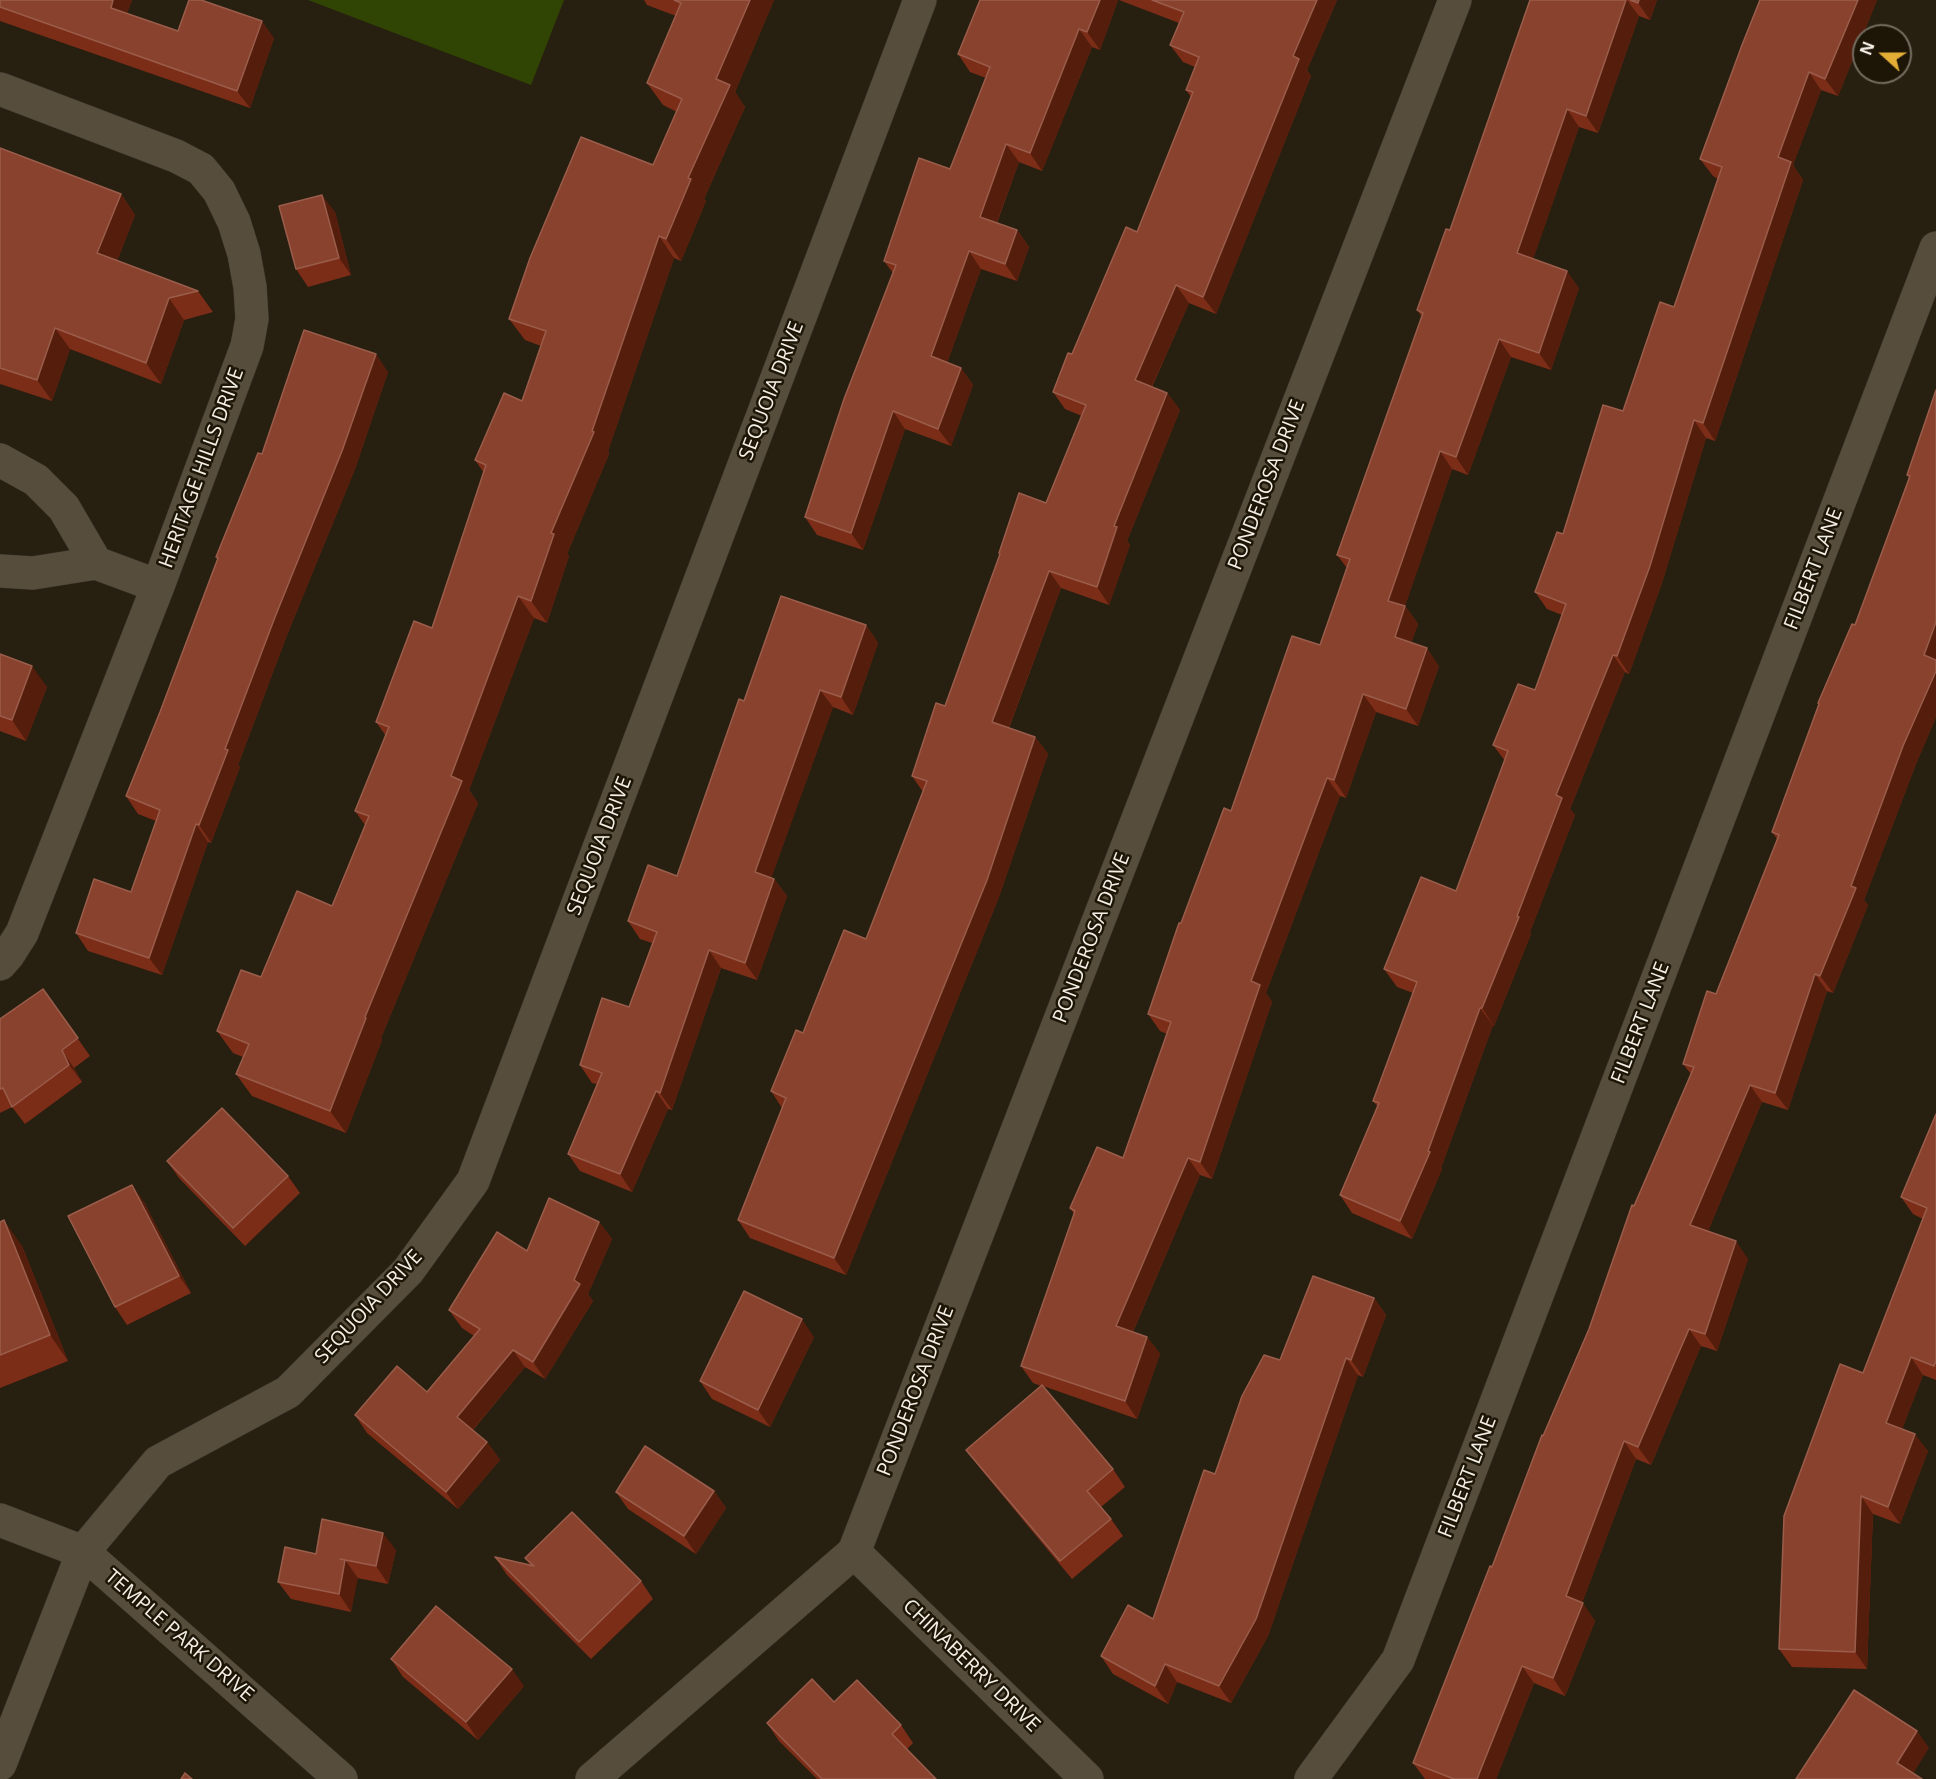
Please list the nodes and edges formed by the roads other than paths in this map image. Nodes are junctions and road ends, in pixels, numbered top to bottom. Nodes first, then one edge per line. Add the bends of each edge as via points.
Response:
1 (920, 0) edge
2 (1455, 0) edge
3 (0, 89) edge
4 (1936, 248) edge
5 (0, 460) edge
6 (96, 563) junction
7 (0, 571) edge
8 (158, 586) junction
9 (0, 964) edge
10 (0, 1520) edge
11 (83, 1552) junction
12 (854, 1552) junction
13 (0, 1764) edge
14 (341, 1779) edge
15 (592, 1779) edge
16 (1087, 1779) edge
17 (1311, 1779) edge

1 - 11 street, SEQUOIA DRIVE via 473,1181 408,1271 288,1392 158,1462
2 - 12 street, PONDEROSA DRIVE
3 - 8 street, HERITAGE HILLS DRIVE via 201,169 219,191 234,222 250,287 252,319 247,346
4 - 17 street, FILBERT LANE via 1398,1660
5 - 6 street via 36,480 64,508
6 - 7 street via 33,573
6 - 8 street
8 - 9 street, HERITAGE HILLS DRIVE via 22,933
10 - 11 street, TEMPLE PARK DRIVE
11 - 13 street, SEQUOIA DRIVE
11 - 14 street, TEMPLE PARK DRIVE
12 - 15 street, PONDEROSA DRIVE
12 - 16 street, CHINABERRY DRIVE

